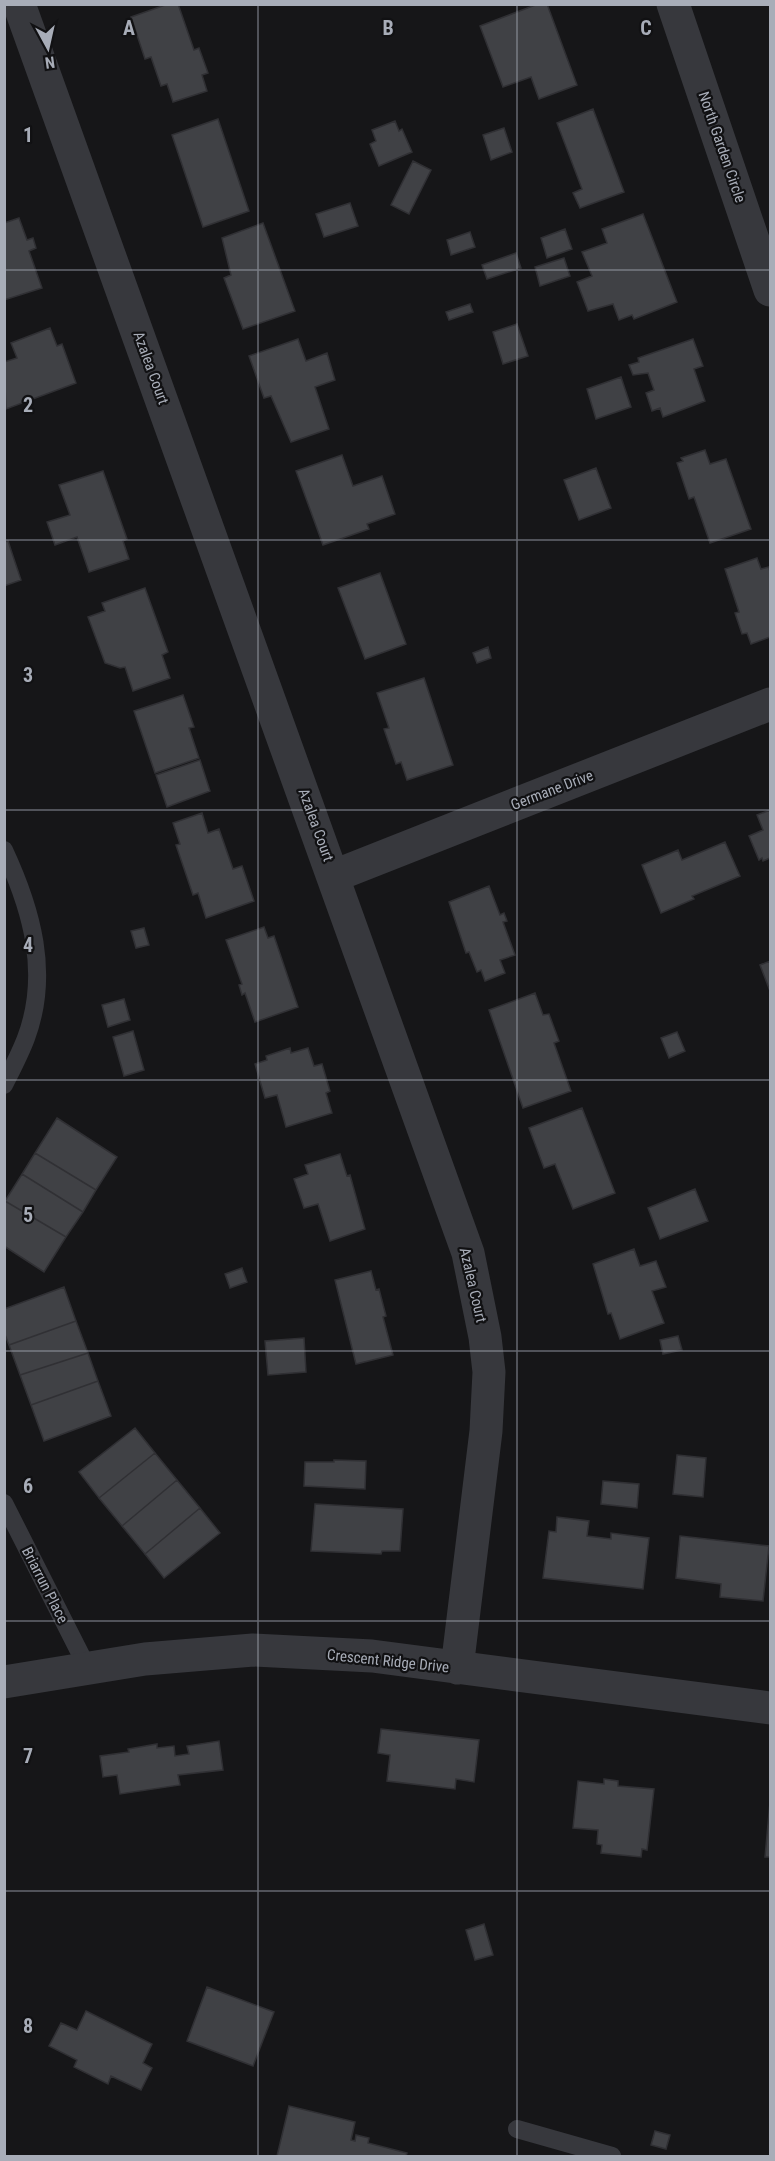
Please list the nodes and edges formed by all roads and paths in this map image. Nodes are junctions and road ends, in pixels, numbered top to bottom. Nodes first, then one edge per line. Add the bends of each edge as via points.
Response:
1 (19, 4) edge
2 (673, 4) edge
3 (771, 290) edge
4 (771, 704) edge
5 (4, 850) edge
6 (334, 876) junction
7 (4, 1085) edge
8 (4, 1503) edge
9 (87, 1667) junction
10 (457, 1668) junction
11 (4, 1682) edge
12 (771, 1708) edge
13 (517, 2129) dead end
14 (601, 2155) edge

1 - 6 street, Azalea Court
2 - 3 street, North Garden Circle
4 - 6 street, Germane Drive
5 - 7 lane via 18,880 37,947 38,990 27,1038
6 - 10 street, Azalea Court via 468,1253 485,1337 489,1372 486,1431
8 - 9 lane, Briarrun Place
9 - 10 street, Crescent Ridge Drive via 253,1650 372,1656
9 - 11 street, Crescent Ridge Drive
10 - 12 street, Crescent Ridge Drive
13 - 14 lane

